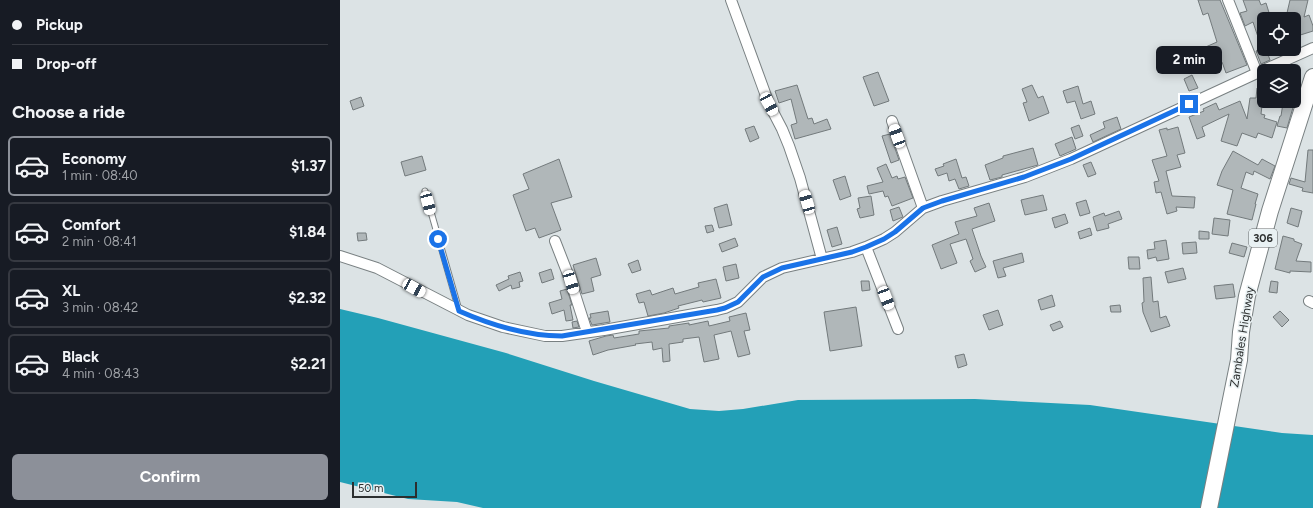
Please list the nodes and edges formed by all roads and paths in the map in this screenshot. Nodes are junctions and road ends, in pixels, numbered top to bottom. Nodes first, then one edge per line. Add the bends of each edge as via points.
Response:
1 (732, 0) edge
2 (1228, 0) edge
3 (1313, 48) edge
4 (1256, 73) junction
5 (1313, 77) edge
6 (892, 121) dead end
7 (425, 191) dead end
8 (923, 208) junction
9 (555, 241) dead end
10 (866, 247) junction
11 (340, 256) edge
12 (822, 259) junction
13 (459, 311) junction
14 (898, 329) dead end
15 (587, 332) junction
16 (1209, 508) edge

1 - 12 street via 769,104 789,146
2 - 4 street
3 - 4 street
4 - 8 street via 1071,159 1024,177
5 - 16 main road, Zambales Highway / 306 via 1270,211 1247,296 1240,332 1239,360
6 - 8 street
7 - 13 lane
8 - 10 street via 895,232
9 - 15 street
10 - 12 street
10 - 14 street
11 - 13 street via 377,268
12 - 15 street via 782,268 763,277 743,298 725,308
13 - 15 street via 485,322 545,336

